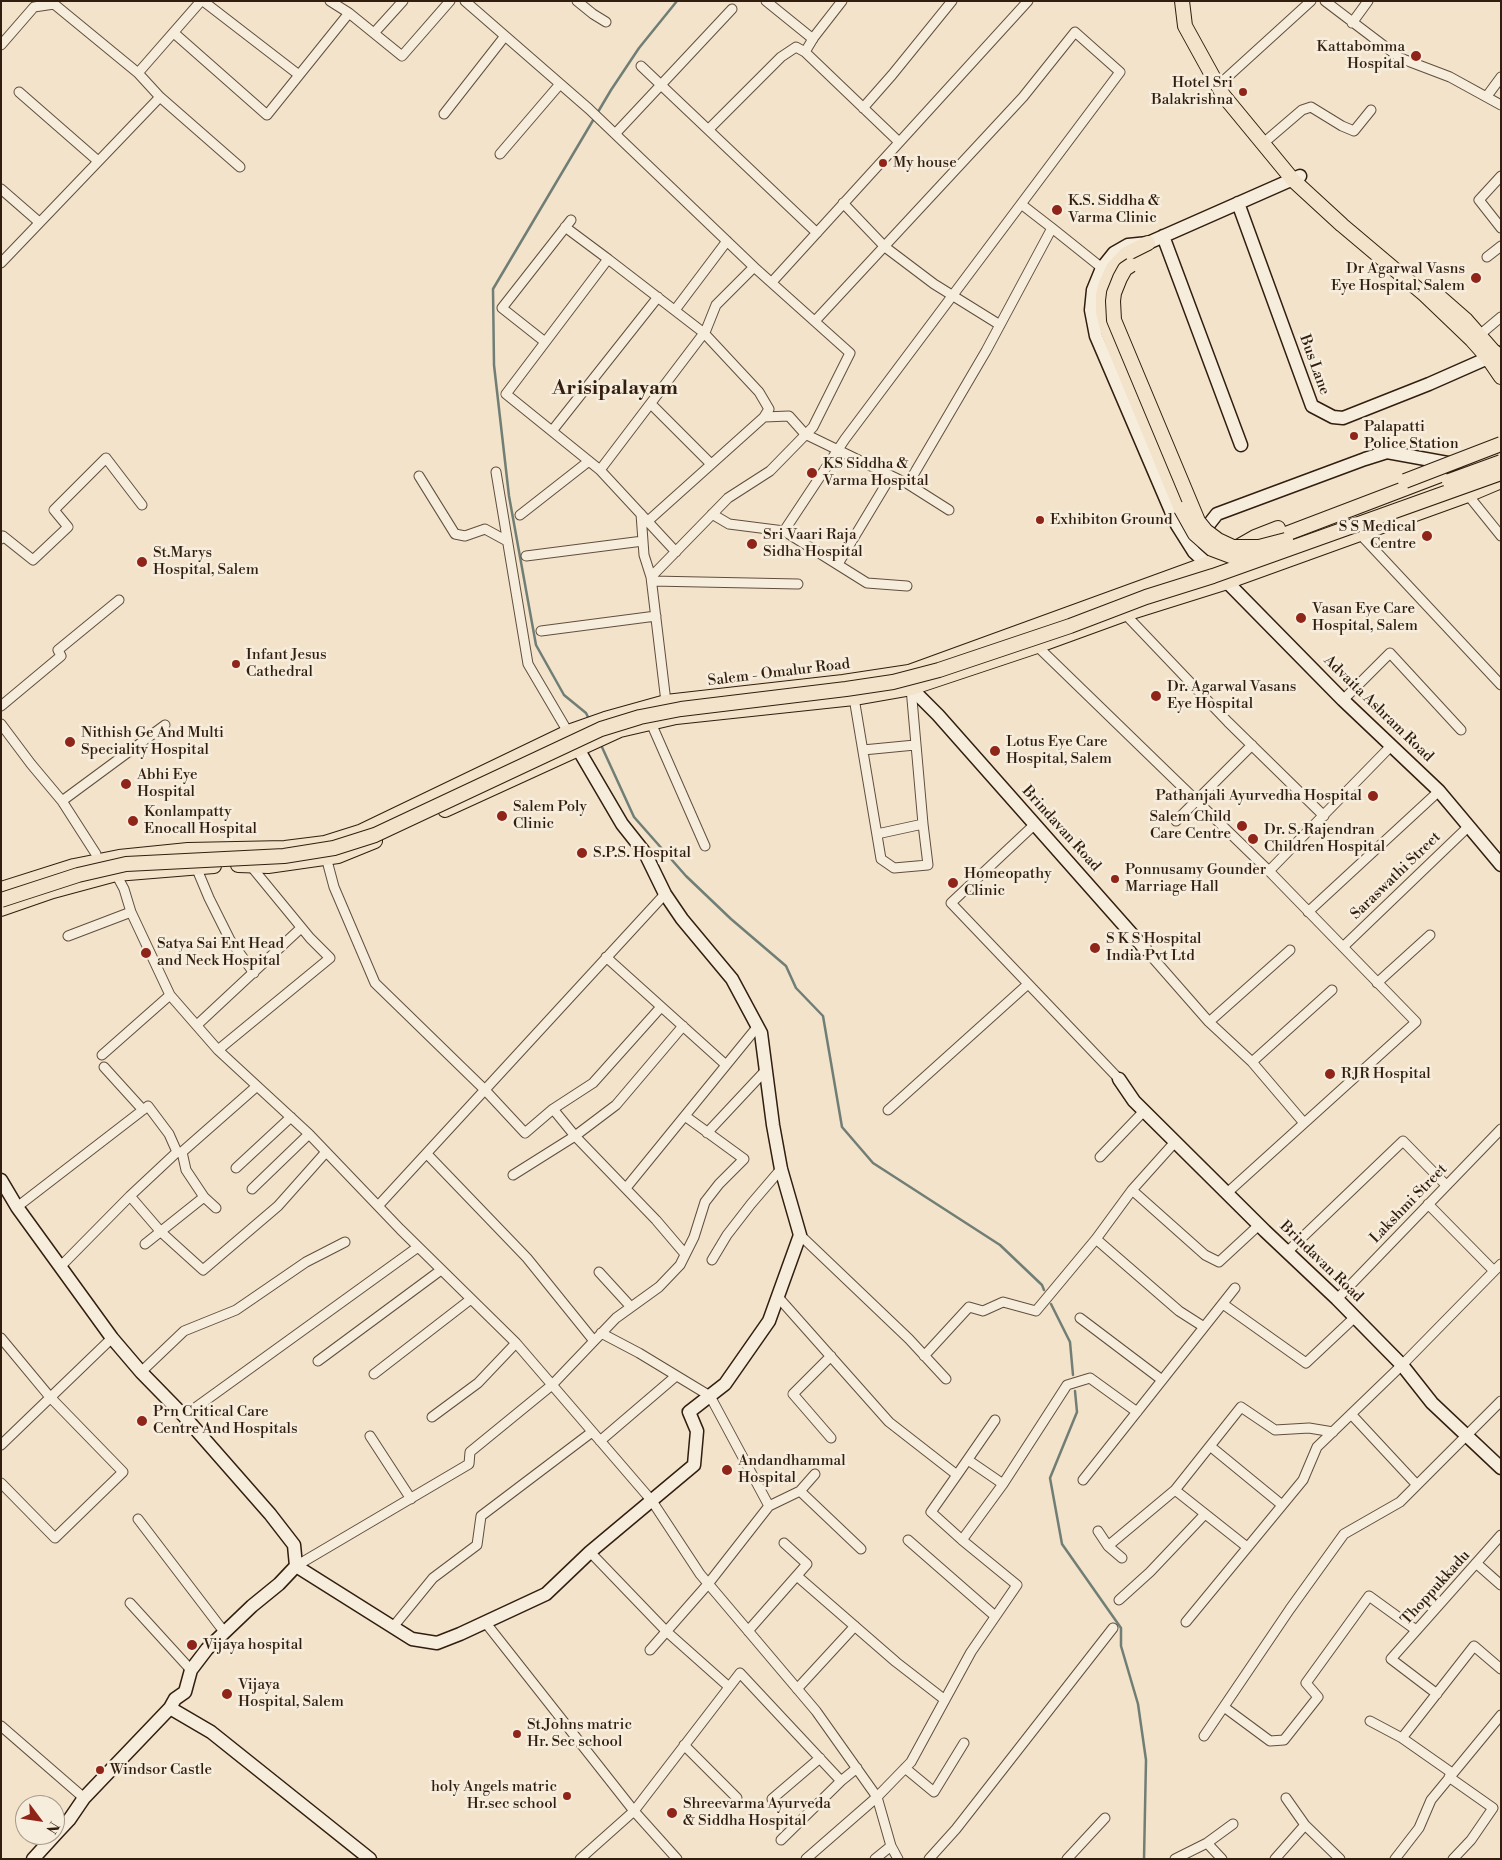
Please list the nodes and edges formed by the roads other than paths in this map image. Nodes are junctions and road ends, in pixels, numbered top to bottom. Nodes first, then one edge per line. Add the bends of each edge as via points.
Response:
1 (202, 1) edge
2 (330, 1) edge
3 (403, 1) edge
4 (450, 1) edge
5 (465, 1) edge
6 (578, 1) edge
7 (766, 1) edge
8 (842, 1) edge
9 (952, 1) edge
10 (1028, 1) edge
11 (1182, 1) edge
12 (1187, 1) edge
13 (1311, 1) edge
14 (1324, 1) edge
15 (1368, 1) edge
16 (732, 9) dead end
17 (349, 14) junction
18 (606, 22) dead end
19 (1352, 23) junction
20 (174, 33) junction
21 (374, 33) junction
22 (506, 36) junction
23 (813, 39) junction
24 (1, 45) edge
25 (805, 52) junction
26 (642, 66) dead end
27 (138, 73) junction
28 (299, 75) junction
29 (1501, 77) edge
30 (1222, 82) junction
31 (560, 84) junction
32 (661, 84) junction
33 (19, 92) dead end
34 (1487, 96) junction
35 (160, 97) junction
36 (1501, 105) edge
37 (863, 108) junction
38 (1371, 110) dead end
39 (444, 114) dead end
40 (709, 129) junction
41 (615, 134) junction
42 (1267, 140) junction
43 (899, 142) junction
44 (500, 154) dead end
45 (98, 161) junction
46 (240, 167) dead end
47 (1501, 176) edge
48 (1296, 178) junction
49 (3, 194) edge
50 (843, 203) junction
51 (1238, 203) junction
52 (1021, 204) junction
53 (571, 220) dead end
54 (39, 222) junction
55 (565, 227) junction
56 (1052, 228) junction
57 (1501, 228) edge
58 (817, 232) junction
59 (1163, 236) junction
60 (727, 241) junction
61 (1148, 243) junction
62 (1501, 246) edge
63 (885, 247) junction
64 (1488, 257) dead end
65 (608, 259) junction
66 (1128, 260) junction
67 (1, 263) edge
68 (754, 267) junction
69 (1102, 268) junction
70 (772, 282) junction
71 (953, 296) junction
72 (658, 297) junction
73 (675, 310) junction
74 (1501, 317) edge
75 (815, 321) junction
76 (1000, 325) junction
77 (704, 333) junction
78 (1476, 338) junction
79 (545, 342) junction
80 (1495, 357) edge
81 (1501, 377) edge
82 (650, 404) junction
83 (764, 417) junction
84 (552, 431) junction
85 (806, 434) junction
86 (1501, 444) edge
87 (1241, 446) dead end
88 (837, 450) junction
89 (1501, 452) edge
90 (589, 461) junction
91 (1501, 462) edge
92 (711, 464) junction
93 (1465, 466) junction
94 (600, 470) junction
95 (496, 472) dead end
96 (1501, 473) edge
97 (419, 476) dead end
98 (891, 476) junction
99 (1501, 481) edge
100 (908, 484) junction
101 (1468, 494) junction
102 (142, 505) dead end
103 (949, 510) dead end
104 (712, 514) junction
105 (520, 515) dead end
106 (645, 518) junction
107 (784, 531) junction
108 (1360, 533) junction
109 (1501, 536) edge
110 (1, 539) edge
111 (507, 541) junction
112 (643, 541) junction
113 (676, 552) junction
114 (1194, 552) junction
115 (1270, 555) junction
116 (526, 556) dead end
117 (838, 564) junction
118 (1203, 565) junction
119 (651, 579) junction
120 (1227, 582) junction
121 (798, 584) dead end
122 (907, 586) dead end
123 (119, 600) dead end
124 (1125, 614) junction
125 (656, 616) junction
126 (541, 631) dead end
127 (1038, 646) junction
128 (910, 672) junction
129 (1501, 685) edge
130 (911, 688) junction
131 (854, 698) junction
132 (1343, 700) junction
133 (666, 702) junction
134 (1, 706) edge
135 (651, 723) junction
136 (165, 725) dead end
137 (2, 728) edge
138 (1461, 730) dead end
139 (568, 732) junction
140 (915, 744) junction
141 (1252, 745) junction
142 (1391, 746) junction
143 (578, 749) junction
144 (863, 750) junction
145 (1439, 791) junction
146 (1196, 800) junction
147 (62, 801) junction
148 (1324, 816) junction
149 (1176, 821) dead end
150 (924, 824) junction
151 (1034, 825) junction
152 (1469, 826) junction
153 (360, 832) junction
154 (877, 834) junction
155 (705, 846) dead end
156 (96, 854) junction
157 (326, 858) junction
158 (250, 864) junction
159 (1501, 865) edge
160 (196, 867) junction
161 (1269, 871) junction
162 (116, 874) junction
163 (1, 882) edge
164 (1, 890) edge
165 (665, 894) junction
166 (1, 900) edge
167 (1, 908) edge
168 (131, 912) junction
169 (1308, 912) junction
170 (301, 928) junction
171 (1430, 935) dead end
172 (68, 936) dead end
173 (1342, 947) junction
174 (1145, 948) joint
175 (1290, 950) dead end
176 (606, 958) junction
177 (254, 973) junction
178 (1377, 983) junction
179 (1028, 984) junction
180 (1332, 990) dead end
181 (170, 995) junction
182 (661, 1007) junction
183 (1209, 1022) junction
184 (197, 1025) junction
185 (682, 1026) junction
186 (758, 1026) junction
187 (218, 1050) junction
188 (102, 1055) dead end
189 (1252, 1062) junction
190 (726, 1065) junction
191 (104, 1067) dead end
192 (765, 1071) junction
193 (1119, 1079) joint
194 (257, 1086) junction
195 (485, 1090) junction
196 (553, 1108) junction
197 (144, 1110) junction
198 (888, 1110) dead end
199 (1144, 1111) junction
200 (685, 1116) junction
201 (291, 1117) junction
202 (1304, 1123) junction
203 (1501, 1129) edge
204 (707, 1133) junction
205 (309, 1134) junction
206 (575, 1136) junction
207 (1175, 1142) junction
208 (180, 1152) junction
209 (326, 1152) junction
210 (427, 1154) junction
211 (1100, 1157) dead end
212 (236, 1168) dead end
213 (780, 1169) junction
214 (513, 1175) dead end
215 (1, 1180) edge
216 (1446, 1185) junction
217 (626, 1188) junction
218 (252, 1189) dead end
219 (1132, 1190) junction
220 (1227, 1193) junction
221 (130, 1196) junction
222 (204, 1197) junction
223 (1428, 1204) junction
224 (378, 1206) junction
225 (17, 1207) junction
226 (216, 1208) dead end
227 (1258, 1225) junction
228 (161, 1232) junction
229 (800, 1235) junction
230 (1096, 1239) junction
231 (345, 1242) dead end
232 (145, 1244) dead end
233 (418, 1247) junction
234 (1287, 1252) junction
235 (686, 1254) junction
236 (712, 1260) dead end
237 (61, 1266) junction
238 (1497, 1268) edge
239 (441, 1270) junction
240 (599, 1272) dead end
241 (1235, 1288) dead end
242 (778, 1297) junction
243 (471, 1299) junction
244 (1337, 1299) junction
245 (1223, 1304) junction
246 (631, 1307) junction
247 (1355, 1317) junction
248 (1080, 1318) dead end
249 (1204, 1327) junction
250 (601, 1333) junction
251 (1, 1338) edge
252 (112, 1338) junction
253 (594, 1341) junction
254 (516, 1343) junction
255 (831, 1356) junction
256 (924, 1356) junction
257 (318, 1361) dead end
258 (1402, 1365) junction
259 (141, 1372) junction
260 (374, 1374) dead end
261 (676, 1376) junction
262 (946, 1380) dead end
263 (1162, 1380) junction
264 (552, 1385) junction
265 (710, 1396) junction
266 (50, 1397) junction
267 (1501, 1401) edge
268 (1137, 1412) junction
269 (1351, 1414) junction
270 (184, 1416) junction
271 (432, 1417) dead end
272 (995, 1420) dead end
273 (592, 1432) junction
274 (1333, 1432) junction
275 (1466, 1435) junction
276 (370, 1436) dead end
277 (831, 1438) dead end
278 (600, 1441) junction
279 (1, 1445) edge
280 (1210, 1446) junction
281 (968, 1460) junction
282 (1501, 1468) edge
283 (815, 1474) dead end
284 (957, 1474) junction
285 (1083, 1480) dead end
286 (1, 1483) edge
287 (1003, 1484) junction
288 (1417, 1485) junction
289 (1175, 1490) junction
290 (800, 1491) junction
291 (411, 1499) junction
292 (652, 1501) junction
293 (1282, 1505) junction
294 (769, 1506) junction
295 (1205, 1514) junction
296 (138, 1519) dead end
297 (1098, 1531) dead end
298 (1501, 1535) edge
299 (908, 1540) dead end
300 (962, 1540) junction
301 (784, 1543) dead end
302 (1108, 1546) junction
303 (1247, 1547) junction
304 (861, 1549) dead end
305 (590, 1552) junction
306 (1122, 1558) dead end
307 (1476, 1562) junction
308 (296, 1566) junction
309 (797, 1576) junction
310 (708, 1584) junction
311 (1501, 1585) edge
312 (1118, 1600) dead end
313 (130, 1603) dead end
314 (995, 1616) junction
315 (486, 1622) junction
316 (1186, 1622) dead end
317 (855, 1626) junction
318 (392, 1627) junction
319 (1113, 1628) dead end
320 (1416, 1630) junction
321 (666, 1631) junction
322 (748, 1631) junction
323 (225, 1633) junction
324 (650, 1650) dead end
325 (1501, 1669) edge
326 (191, 1670) junction
327 (729, 1687) junction
328 (797, 1688) junction
329 (1437, 1694) junction
330 (945, 1700) junction
331 (1224, 1707) junction
332 (170, 1708) junction
333 (1501, 1715) edge
334 (1370, 1721) dead end
335 (1, 1726) edge
336 (1204, 1736) dead end
337 (1402, 1738) junction
338 (964, 1743) dead end
339 (684, 1745) junction
340 (820, 1758) junction
341 (857, 1768) junction
342 (905, 1768) junction
343 (1451, 1775) junction
344 (841, 1781) junction
345 (877, 1797) junction
346 (84, 1798) junction
347 (737, 1798) dead end
348 (1286, 1798) dead end
349 (772, 1799) dead end
350 (634, 1811) junction
351 (1105, 1818) dead end
352 (65, 1824) edge
353 (1233, 1824) dead end
354 (1305, 1825) junction
355 (781, 1840) dead end
356 (1207, 1843) junction
357 (46, 1845) edge
358 (891, 1846) junction
359 (806, 1858) edge
360 (1179, 1858) edge
361 (1339, 1858) edge
362 (33, 1859) edge
363 (370, 1859) edge
364 (580, 1859) edge
365 (677, 1859) edge
366 (875, 1859) edge
367 (898, 1859) edge
368 (929, 1859) edge
369 (1067, 1859) edge
370 (1222, 1859) edge
371 (1276, 1859) edge
372 (1395, 1859) edge
373 (1453, 1859) edge

1 - 20 street
1 - 28 street
2 - 17 street
3 - 21 street
4 - 21 street via 402,56
5 - 22 street
6 - 18 street
7 - 23 street
8 - 23 street
9 - 37 street
10 - 43 street
11 - 48 main road via 1185,26 1223,95
12 - 30 main road via 1194,28
13 - 30 street
14 - 19 street
15 - 19 street
16 - 32 street
17 - 21 street
17 - 28 street
19 - 34 street via 1400,58 1450,77
20 - 27 street
20 - 28 street via 267,115
22 - 31 street
22 - 39 street
23 - 25 street
24 - 27 street via 34,7 54,4
25 - 37 street
25 - 40 street via 796,47 781,56
26 - 32 street
27 - 35 street
29 - 34 street
30 - 42 main road
31 - 41 street
31 - 44 street
32 - 40 street
32 - 41 street
33 - 45 street
34 - 36 street
35 - 45 street
35 - 46 street
37 - 43 street
38 - 42 street via 1354,131 1311,107 1302,110
40 - 58 street
41 - 60 street
42 - 48 main road
43 - 50 street
45 - 54 street
47 - 57 street via 1479,200
48 - 51 street
48 - 78 main road via 1466,320
49 - 54 street
50 - 58 street
50 - 63 street
51 - 59 street
51 - 80 street, Bus Lane via 1312,406 1342,418
52 - 56 street
52 - 63 street via 1120,72 1075,32 1023,97
52 - 71 street
53 - 55 street
54 - 67 street
55 - 65 street
55 - 79 street via 502,308
56 - 69 street
56 - 76 street
58 - 70 street
59 - 61 street
59 - 87 street
60 - 68 street
60 - 73 street
61 - 66 main road via 1139,257
61 - 69 street via 1128,245 1114,253
62 - 64 street
63 - 71 street
63 - 75 street
65 - 72 street
65 - 79 street
66 - 91 main road, bridge via 1114,293 1114,320 1194,514 1218,540 1233,547 1267,546
66 - 115 main road, bridge via 1113,268 1105,286 1102,303 1104,321 1184,516 1195,534 1212,549 1227,556
68 - 70 street
68 - 77 street via 716,305
69 - 114 street via 1093,290 1091,310 1096,336 1176,525
70 - 75 street
71 - 76 street
71 - 88 street
72 - 73 street
72 - 84 street
73 - 77 street
74 - 78 street
75 - 85 street via 850,353
76 - 100 street
77 - 82 street
77 - 83 street via 759,392 769,409
78 - 80 main road
79 - 84 street via 506,394
80 - 81 main road
82 - 92 street
82 - 94 street
83 - 85 street via 788,416
83 - 92 street
84 - 90 street
85 - 88 street
85 - 104 street via 770,471 728,498
86 - 118 main road, bridge via 1255,537
88 - 98 street
88 - 107 street
89 - 93 main road
90 - 94 street
90 - 105 street
92 - 106 street
93 - 114 street via 1387,452 1217,514 1200,534
93 - 118 main road
94 - 106 street
95 - 111 street
96 - 115 main road, bridge
97 - 111 street via 455,534 466,536 485,528
98 - 100 street
98 - 117 street
99 - 101 main road
100 - 103 street
101 - 108 main road
101 - 109 street
102 - 110 street via 106,458 54,510 68,527 33,560 3,536
104 - 107 street via 729,524
104 - 113 street
106 - 112 street
106 - 113 street
107 - 117 street
108 - 120 main road
108 - 129 street
111 - 139 street via 528,664
112 - 116 street
112 - 119 street
113 - 119 street
114 - 118 street
115 - 166 main road, bridge via 939,670 893,682 681,709 601,729 375,835 334,848 284,856 126,864 78,875
117 - 122 street via 867,583
118 - 120 street, Advaita Ashram Road
118 - 128 main road, Salem - Omalur Road
119 - 121 street
119 - 125 street
120 - 124 main road
120 - 132 street, Advaita Ashram Road
123 - 134 street via 58,650 61,656
124 - 127 main road
124 - 141 street
125 - 126 street
125 - 133 street
127 - 130 main road
127 - 146 street
128 - 130 street
128 - 133 main road, Salem - Omalur Road
130 - 131 main road
130 - 140 street
130 - 151 street, Brindavan Road
131 - 135 main road
131 - 144 street
132 - 138 street via 1390,653
132 - 142 street, Advaita Ashram Road
133 - 139 main road, Salem - Omalur Road
135 - 143 main road via 620,730
135 - 155 street
136 - 147 street
137 - 147 street
139 - 143 street
139 - 153 main road, Salem - Omalur Road
140 - 144 street
140 - 150 street
141 - 146 street
141 - 148 street
142 - 145 street, Advaita Ashram Road
142 - 148 street
143 - 157 main road via 394,833
143 - 165 street via 622,824 645,853
144 - 154 street
145 - 152 street, Advaita Ashram Road
145 - 169 street
146 - 149 street
146 - 161 street
147 - 156 street
148 - 161 street
150 - 154 street
150 - 154 street via 928,865 894,868 881,859
151 - 174 street, Brindavan Road
151 - 179 street via 951,903
152 - 159 street, Advaita Ashram Road
152 - 173 street, Saraswathi Street
153 - 156 main road via 269,842 152,846
153 - 164 main road via 325,843 285,848 188,850 119,857 74,866
156 - 163 main road via 65,860
157 - 158 main road via 268,866
157 - 195 street via 334,887 375,983
158 - 160 main road
158 - 170 street
160 - 162 main road
160 - 177 street via 230,940
161 - 169 street
162 - 167 main road
162 - 168 street
165 - 176 street
165 - 186 street via 732,979
168 - 172 street
168 - 181 street
169 - 173 street
170 - 177 street
170 - 187 street via 330,958
171 - 178 street
173 - 178 street
174 - 183 street
175 - 183 street
176 - 182 street
176 - 195 street
177 - 184 street
178 - 202 street via 1416,1022
179 - 193 street
179 - 198 street
180 - 189 street
181 - 184 street
181 - 188 street
182 - 185 street
182 - 196 street via 593,1082
183 - 189 street
184 - 187 street
185 - 190 street
185 - 206 street via 616,1105
186 - 190 street
186 - 192 street
187 - 194 street
189 - 202 street
190 - 200 street
191 - 197 street
192 - 204 street
192 - 213 street
193 - 199 street, Brindavan Road
194 - 201 street
194 - 208 street
195 - 196 street via 525,1133
195 - 210 street
196 - 206 street
197 - 208 street via 148,1106
197 - 225 street
199 - 207 street, Brindavan Road
199 - 211 street
200 - 204 street
200 - 217 street
201 - 205 street
201 - 212 street
202 - 220 street
203 - 216 street, Lakshmi Street
204 - 235 street via 744,1158 705,1202
205 - 209 street
205 - 218 street
206 - 214 street
206 - 217 street
207 - 219 street
207 - 220 street, Brindavan Road
208 - 221 street
208 - 222 street via 186,1170
209 - 224 street
209 - 228 street via 278,1206 203,1270
210 - 224 street
210 - 253 street via 527,1258
213 - 229 street
213 - 236 street via 727,1235
215 - 225 street
216 - 223 street, Lakshmi Street
216 - 234 street via 1402,1141
217 - 235 street
219 - 227 street via 1205,1256 1219,1262
219 - 230 street
220 - 227 street, Brindavan Road
221 - 228 street
221 - 237 street
222 - 226 street
222 - 228 street
223 - 238 street
223 - 244 street, Lakshmi Street
224 - 233 street
225 - 237 street
227 - 234 street, Brindavan Road
228 - 232 street
229 - 242 street
229 - 256 street
230 - 249 street via 1178,1311
230 - 256 street via 1036,1311 1003,1302 984,1311 969,1306
231 - 259 street via 306,1262 236,1310 184,1331
233 - 239 street
233 - 270 street
234 - 244 street, Brindavan Road
235 - 246 street via 659,1287
237 - 252 street
238 - 258 street
239 - 243 street
239 - 257 street
240 - 246 street
241 - 245 street
242 - 255 street
242 - 265 street via 769,1321 725,1384
243 - 254 street
243 - 260 street
244 - 247 street, Brindavan Road
245 - 247 street via 1306,1363
245 - 249 street
246 - 250 street
247 - 258 street, Brindavan Road
248 - 263 street
249 - 263 street
250 - 253 street
250 - 261 street
251 - 266 street
252 - 259 street
252 - 266 street
253 - 264 street
254 - 264 street
254 - 271 street via 478,1384
255 - 277 street via 793,1394
255 - 284 street via 890,1422
256 - 262 street
258 - 269 street
258 - 275 street, Brindavan Road via 1432,1403
259 - 270 street
261 - 265 street
261 - 278 street
263 - 268 street
264 - 273 street
264 - 291 street via 470,1452 469,1464
265 - 292 street via 689,1412 697,1431 694,1465
265 - 294 street
266 - 279 street
266 - 286 street via 123,1472 55,1538
267 - 275 street
268 - 285 street
268 - 287 street via 1090,1378 1067,1385
269 - 274 street
269 - 288 street
270 - 308 street via 294,1545
272 - 281 street
273 - 278 street
273 - 318 street via 481,1516 477,1545 433,1578
274 - 280 street via 1309,1428 1275,1430 1241,1406
274 - 293 street via 1317,1447 1302,1480
275 - 282 street, Brindavan Road
275 - 288 street
276 - 291 street
278 - 292 street
280 - 289 street
280 - 293 street
281 - 284 street
281 - 287 street
283 - 290 street
284 - 300 street via 931,1512
287 - 300 street
288 - 331 street via 1400,1502 1344,1534
289 - 295 street
289 - 302 street
290 - 294 street
290 - 304 street
291 - 308 street
292 - 305 street
292 - 310 street
293 - 303 street
294 - 310 street
295 - 303 street
295 - 312 street via 1150,1572
296 - 323 street
297 - 302 street
298 - 307 street, Thoppukkadu
299 - 314 street
300 - 314 street via 1017,1585
301 - 309 street via 807,1564
302 - 306 street
303 - 316 street
305 - 315 street via 546,1594
305 - 321 street
307 - 311 street
307 - 320 street, Thoppukkadu
308 - 318 street
308 - 323 street
309 - 317 street
309 - 322 street
310 - 321 street
310 - 322 street
313 - 326 street
314 - 330 street
315 - 318 street via 436,1643 412,1639
315 - 350 street
317 - 328 street
317 - 330 street
319 - 368 street
320 - 329 street, Thoppukkadu via 1391,1659
320 - 331 street via 1369,1596 1306,1683 1318,1697 1284,1740 1270,1741
321 - 324 street
321 - 327 street
322 - 328 street
323 - 326 street via 206,1649
325 - 329 street via 1474,1646
326 - 332 street via 185,1692 175,1699
327 - 339 street
327 - 340 street via 740,1673
328 - 341 street
329 - 337 street
330 - 342 street via 912,1762
331 - 336 street
332 - 346 street
332 - 363 street via 211,1732
333 - 343 street
334 - 337 street
335 - 346 street
337 - 343 street
338 - 342 street via 934,1792
339 - 347 street
339 - 350 street
340 - 344 street
340 - 349 street
341 - 344 street
341 - 345 street
342 - 345 street
343 - 372 street via 1431,1800 1419,1828
343 - 373 street via 1494,1808
344 - 355 street
345 - 358 street
345 - 359 street
346 - 352 street
348 - 354 street
350 - 364 street
350 - 365 street
351 - 369 street
353 - 356 street
354 - 361 street
354 - 371 street
356 - 360 street
356 - 370 street
357 - 362 street
358 - 366 street
358 - 367 street

